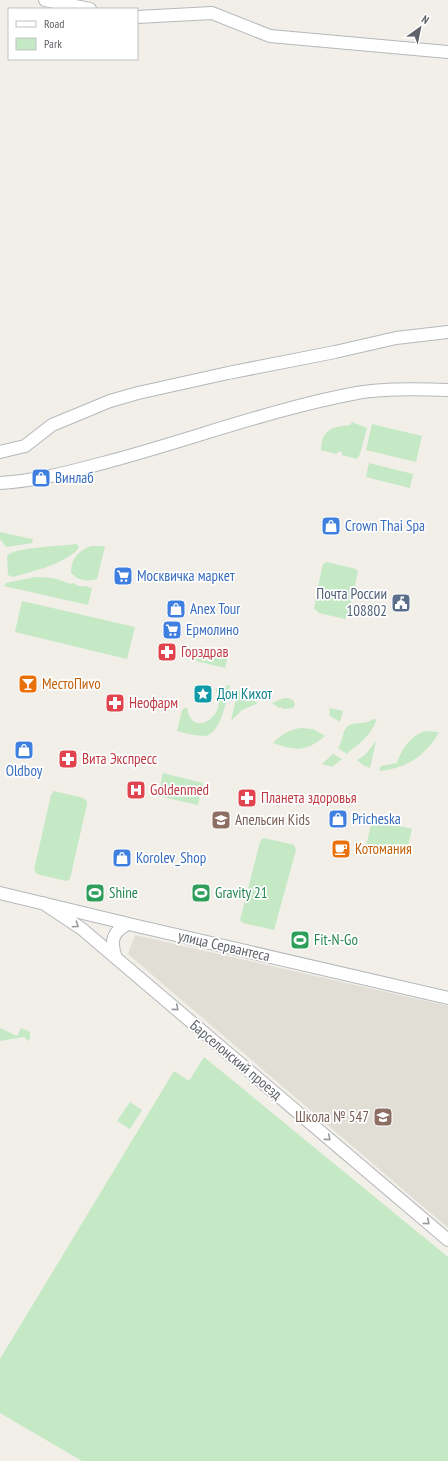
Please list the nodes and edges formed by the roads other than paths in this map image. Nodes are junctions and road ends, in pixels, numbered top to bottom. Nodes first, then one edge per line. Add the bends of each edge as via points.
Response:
1 (45, 0) edge
2 (85, 8) edge
3 (138, 17) edge
4 (448, 52) edge
5 (448, 332) edge
6 (448, 390) edge
7 (0, 452) edge
8 (0, 483) edge
9 (0, 893) edge
10 (44, 903) junction
11 (128, 924) junction
12 (116, 958) junction
13 (448, 998) edge
14 (448, 1240) edge

1 - 2 street
3 - 4 street via 212,13 270,36
5 - 7 street via 396,338 138,393 110,401 52,425 25,446
6 - 8 street via 359,393 302,406 103,463 41,478
9 - 10 street, улица Сервантеса
10 - 11 street, улица Сервантеса
10 -> 12 street, Барселонский проезд
11 - 12 street via 115,934 113,948
11 - 13 street, улица Сервантеса
12 -> 14 street, Барселонский проезд

